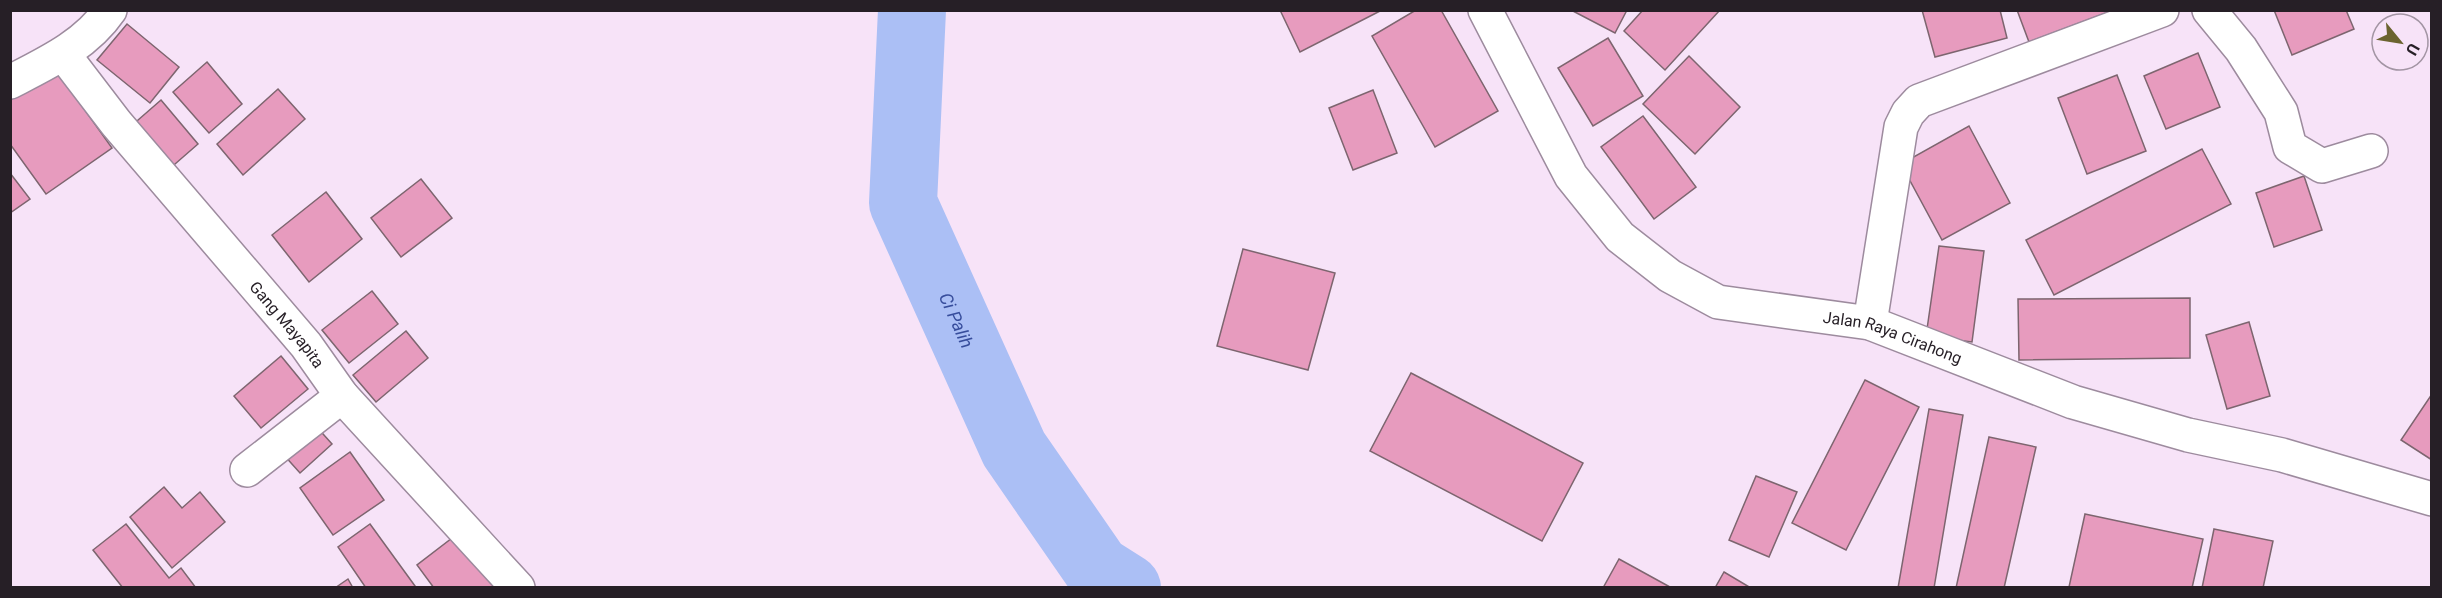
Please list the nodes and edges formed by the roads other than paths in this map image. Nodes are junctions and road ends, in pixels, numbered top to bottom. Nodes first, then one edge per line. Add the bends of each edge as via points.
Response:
1 (110, 10) edge
2 (1485, 10) edge
3 (2162, 10) edge
4 (2208, 10) edge
5 (64, 55) junction
6 (10, 82) edge
7 (2372, 152) dead end
8 (1870, 323) junction
9 (342, 396) junction
10 (247, 470) dead end
11 (2432, 499) edge
12 (518, 588) edge

1 - 5 street via 101,24
2 - 8 street, Jalan Raya Cirahong via 1570,176 1620,237 1670,276 1718,302
3 - 8 street via 1919,101 1901,127
4 - 7 street via 2241,49 2281,112 2290,147 2322,166
5 - 6 street
5 - 9 street, Gang Mayapita via 116,123 306,345
8 - 11 street, Jalan Raya Cirahong via 2073,402 2188,435 2282,455
9 - 10 street
9 - 12 street, Gang Mayapita

